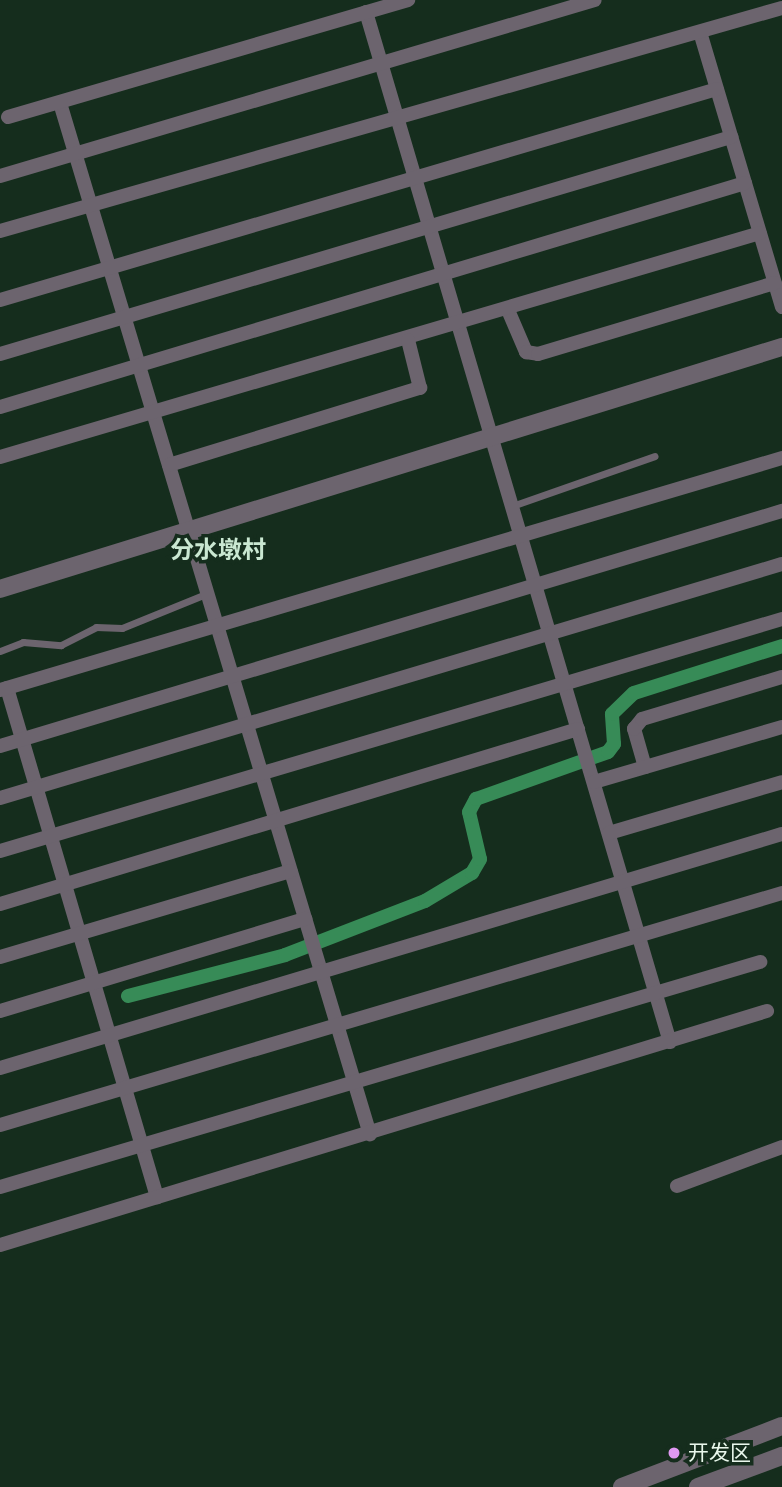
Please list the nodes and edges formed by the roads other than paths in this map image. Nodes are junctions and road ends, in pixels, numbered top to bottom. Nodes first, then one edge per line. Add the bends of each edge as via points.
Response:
1 (408, 0) edge
2 (595, 0) edge
3 (782, 8) edge
4 (366, 12) junction
5 (700, 32) junction
6 (381, 63) junction
7 (717, 89) junction
8 (60, 103) junction
9 (8, 117) dead end
10 (397, 118) junction
11 (731, 136) junction
12 (76, 154) junction
13 (0, 176) edge
14 (415, 178) junction
15 (745, 183) junction
16 (91, 205) junction
17 (429, 226) junction
18 (0, 231) edge
19 (760, 233) junction
20 (110, 267) junction
21 (443, 274) junction
22 (775, 283) junction
23 (0, 300) edge
24 (782, 307) edge
25 (508, 310) junction
26 (125, 317) junction
27 (458, 325) junction
28 (408, 340) junction
29 (782, 347) edge
30 (0, 354) edge
31 (139, 365) junction
32 (0, 407) edge
33 (153, 412) junction
34 (492, 439) junction
35 (656, 456) dead end
36 (0, 457) edge
37 (782, 457) edge
38 (169, 465) junction
39 (512, 506) junction
40 (782, 510) edge
41 (189, 531) junction
42 (521, 535) junction
43 (782, 564) edge
44 (535, 585) junction
45 (0, 589) edge
46 (208, 593) junction
47 (782, 619) edge
48 (217, 625) junction
49 (550, 634) junction
50 (0, 651) edge
51 (232, 676) junction
52 (782, 677) edge
53 (564, 683) junction
54 (3, 689) edge
55 (247, 724) junction
56 (782, 727) edge
57 (578, 729) junction
58 (22, 739) junction
59 (0, 746) edge
60 (645, 767) junction
61 (262, 773) junction
62 (593, 778) junction
63 (782, 782) edge
64 (36, 788) junction
65 (0, 798) edge
66 (276, 822) junction
67 (609, 832) junction
68 (782, 834) edge
69 (50, 836) junction
70 (0, 851) edge
71 (291, 871) junction
72 (623, 882) junction
73 (65, 885) junction
74 (782, 893) edge
75 (0, 904) edge
76 (307, 924) junction
77 (79, 934) junction
78 (639, 936) junction
79 (0, 957) edge
80 (760, 962) dead end
81 (319, 965) junction
82 (94, 982) junction
83 (656, 993) junction
84 (0, 1011) edge
85 (767, 1011) dead end
86 (337, 1025) junction
87 (109, 1035) junction
88 (670, 1042) junction
89 (0, 1068) edge
90 (355, 1083) junction
91 (125, 1088) junction
92 (0, 1125) edge
93 (370, 1134) junction
94 (142, 1145) junction
95 (782, 1147) edge
96 (677, 1186) dead end
97 (0, 1187) edge
98 (157, 1197) junction
99 (0, 1245) edge
100 (782, 1426) edge
101 (782, 1456) edge
102 (651, 1482) edge
103 (622, 1487) edge
104 (698, 1487) edge

1 - 4 street
2 - 6 street
3 - 5 street
4 - 6 street
4 - 8 street
5 - 7 street
5 - 10 street
6 - 10 street
6 - 12 street
7 - 11 street
7 - 14 street
8 - 9 street
8 - 12 street
10 - 14 street
10 - 16 street
11 - 15 street
11 - 17 street
12 - 13 street
12 - 16 street
14 - 17 street
14 - 20 street
15 - 19 street
15 - 21 street
16 - 18 street
16 - 20 street
17 - 21 street
17 - 26 street
19 - 22 street
19 - 25 street
20 - 23 street
20 - 26 street
21 - 27 street
21 - 31 street
22 - 24 street
22 - 25 street via 538,354 526,352
25 - 27 street
26 - 30 street
26 - 31 street
27 - 28 street
27 - 34 street
28 - 33 street
28 - 38 street via 420,388
29 - 34 street
31 - 32 street
31 - 33 street
33 - 36 street
33 - 38 street
34 - 39 street
34 - 41 street
35 - 39 lane
37 - 42 street
38 - 41 street
39 - 42 street
40 - 44 street
41 - 45 street
41 - 46 street
42 - 44 street
42 - 48 street
43 - 49 street
44 - 49 street
44 - 51 street
46 - 48 street
46 - 50 lane via 122,628 96,627 61,645 23,642
47 - 53 street
48 - 51 street
48 - 54 street
49 - 53 street
49 - 55 street
51 - 55 street
51 - 58 street
52 - 60 street via 642,719 634,729
53 - 57 street
53 - 61 street
54 - 58 street
55 - 61 street
55 - 64 street
56 - 60 street
57 - 62 street
57 - 66 street
58 - 59 street
58 - 64 street
60 - 62 street
61 - 66 street
61 - 69 street
62 - 67 street
63 - 67 street
64 - 65 street
64 - 69 street
66 - 71 street
66 - 73 street
67 - 72 street
68 - 72 street
69 - 70 street
69 - 73 street
71 - 76 street
71 - 77 street
72 - 78 street
72 - 81 street
73 - 75 street
73 - 77 street
74 - 78 street
76 - 81 street
76 - 82 street
77 - 79 street
77 - 82 street
78 - 83 street
78 - 86 street
80 - 83 street
81 - 86 street
81 - 87 street
82 - 84 street
82 - 87 street
83 - 88 street
83 - 90 street
85 - 88 street
86 - 90 street
86 - 91 street
87 - 89 street
87 - 91 street
88 - 93 street
90 - 93 street
90 - 94 street
91 - 92 street
91 - 94 street
93 - 98 street
94 - 97 street
94 - 98 street
95 - 96 street
98 - 99 street
100 - 102 street
101 - 104 street
102 - 103 street

